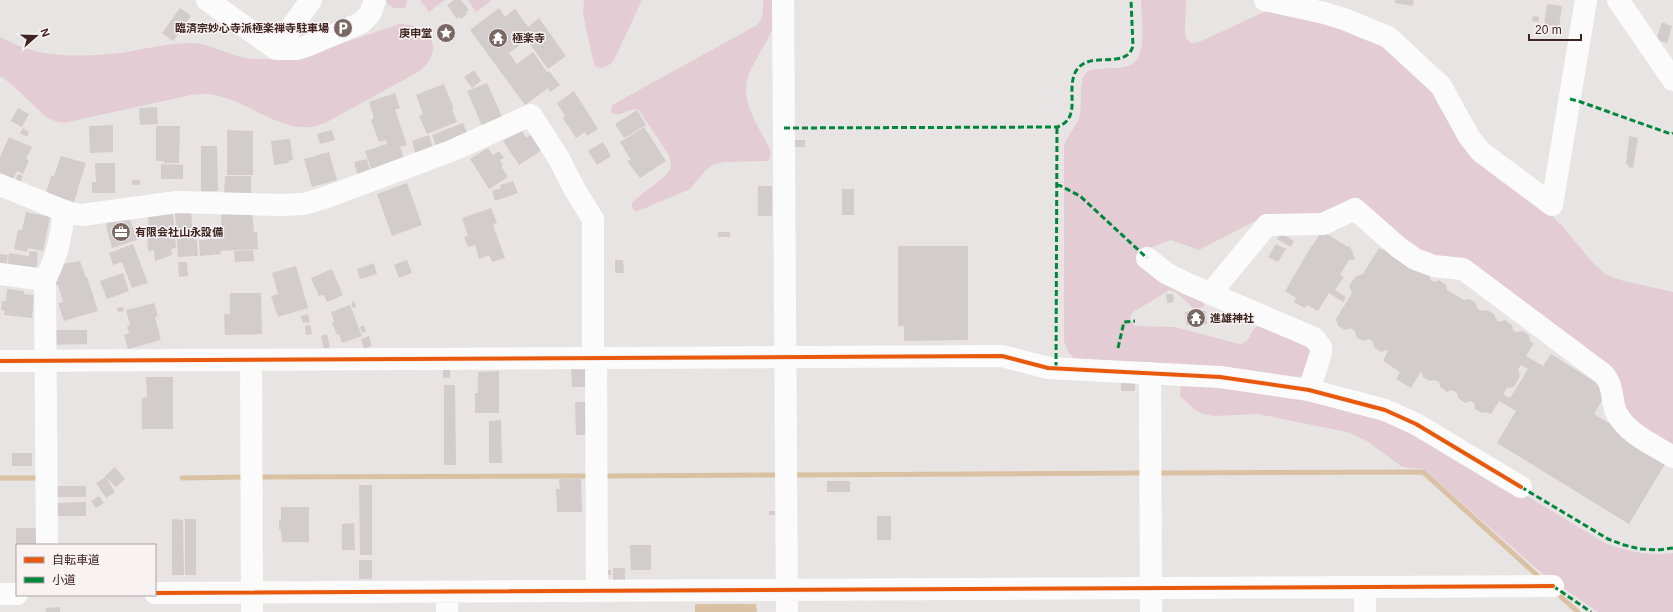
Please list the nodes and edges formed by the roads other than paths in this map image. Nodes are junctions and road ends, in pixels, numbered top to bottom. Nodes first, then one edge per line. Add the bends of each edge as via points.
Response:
1 (207, 0) edge
2 (311, 0) edge
3 (375, 0) edge
4 (784, 0) edge
5 (1265, 0) edge
6 (1586, 0) edge
7 (1618, 0) edge
8 (276, 49) junction
9 (1673, 80) edge
10 (0, 185) edge
11 (64, 212) junction
12 (1147, 258) dead end
13 (0, 274) edge
14 (45, 280) junction
15 (1210, 294) junction
16 (785, 357) junction
17 (594, 358) junction
18 (251, 360) junction
19 (0, 361) edge
20 (46, 361) junction
21 (1150, 373) junction
22 (1309, 390) junction
23 (1673, 457) edge
24 (1521, 487) dead end
25 (47, 544) edge
26 (1553, 586) dead end
27 (1365, 587) junction
28 (1151, 589) junction
29 (597, 591) junction
30 (787, 591) junction
31 (156, 593) edge
32 (0, 594) edge
33 (16, 594) edge
34 (252, 602) edge
35 (447, 602) edge
36 (787, 612) edge
37 (1151, 612) edge
38 (1365, 612) edge

1 - 8 street
2 - 8 street
3 - 8 street via 370,14 361,22 307,46 297,49
4 - 16 street
5 - 6 street via 1338,17 1388,37 1441,86 1469,138 1480,152 1552,205
7 - 9 street
10 - 11 street
11 - 14 street via 58,250
11 - 17 street via 82,215 177,202 304,204 451,151 531,115 593,219
12 - 15 street via 1166,273
13 - 14 street
14 - 20 street
15 - 22 street via 1314,338 1321,347 1321,353
15 - 23 street via 1267,225 1323,224 1355,209 1415,259 1434,266 1463,269 1598,370 1607,378 1612,401 1625,425
16 - 17 street
16 - 21 street via 1002,356 1048,368
16 - 30 street
17 - 18 street
17 - 29 street
18 - 20 street
18 - 34 street
19 - 20 street
20 - 25 street
21 - 22 street via 1234,378
21 - 28 street
22 - 24 street via 1401,416
26 - 27 street
27 - 28 street
27 - 38 street
28 - 30 street
28 - 37 street
29 - 30 street
29 - 35 street
30 - 36 street
31 - 34 street
32 - 33 street
34 - 35 street

